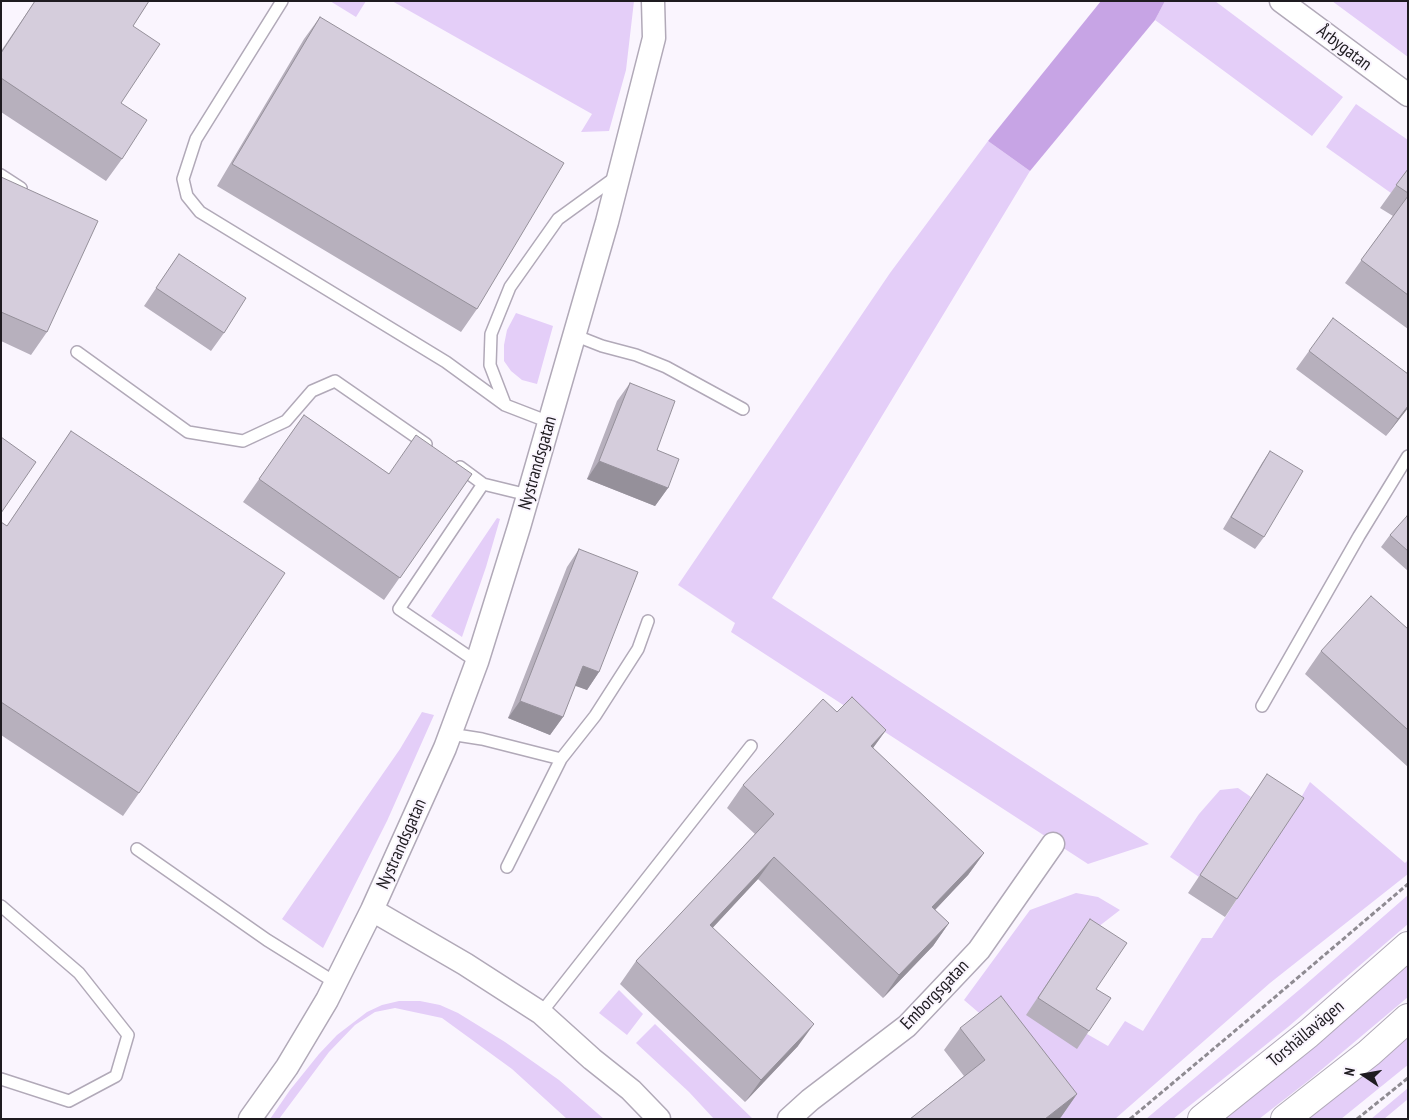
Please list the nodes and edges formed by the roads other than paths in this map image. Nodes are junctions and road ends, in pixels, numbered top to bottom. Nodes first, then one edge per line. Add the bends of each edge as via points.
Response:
1 (282, 1) edge
2 (653, 1) edge
3 (1281, 1) edge
4 (1408, 95) edge
5 (619, 174) junction
6 (1, 176) edge
7 (34, 197) edge
8 (574, 335) junction
9 (77, 352) dead end
10 (505, 405) junction
11 (743, 409) dead end
12 (549, 422) junction
13 (438, 452) edge
14 (1408, 456) edge
15 (454, 463) edge
16 (483, 484) junction
17 (528, 495) junction
18 (648, 621) dead end
19 (477, 662) junction
20 (1262, 706) dead end
21 (450, 734) junction
22 (751, 746) dead end
23 (561, 759) junction
24 (1053, 844) dead end
25 (137, 849) dead end
26 (507, 867) dead end
27 (1, 906) edge
28 (372, 910) junction
29 (1408, 946) edge
30 (336, 983) junction
31 (541, 1013) junction
32 (1408, 1018) edge
33 (1, 1079) edge
34 (250, 1119) edge
35 (659, 1119) edge
36 (789, 1119) edge
37 (1202, 1119) edge
38 (1285, 1119) edge

1 - 10 lane via 196,139 183,178 187,196 200,212 446,362
2 - 5 street, Nystrandsgatan via 654,38
3 - 4 street, Årbygatan
5 - 8 street, Nystrandsgatan
5 - 10 lane via 558,219 510,287 491,334 490,365
6 - 7 lane
8 - 11 lane via 666,367
8 - 12 street, Nystrandsgatan
9 - 13 lane via 188,432 243,441 286,421 312,391 335,381
10 - 12 lane
12 - 17 street, Nystrandsgatan
14 - 20 lane
15 - 16 lane
16 - 17 lane
16 - 19 lane via 399,609
17 - 19 street, Nystrandsgatan
18 - 23 lane via 638,649 595,716
19 - 21 street, Nystrandsgatan
21 - 23 lane
21 - 28 street, Nystrandsgatan
22 - 31 lane
23 - 26 lane
24 - 36 street, Emborgsgatan via 979,950 908,1026
25 - 30 lane via 267,940
27 - 33 lane via 79,973 128,1035 116,1076 69,1101
28 - 30 street, Nystrandsgatan
28 - 31 street, Nystrandsgatan
29 - 37 main road, Torshällavägen via 1308,1034
30 - 34 street, Nystrandsgatan via 287,1067
31 - 35 street, Nystrandsgatan
32 - 38 main road

